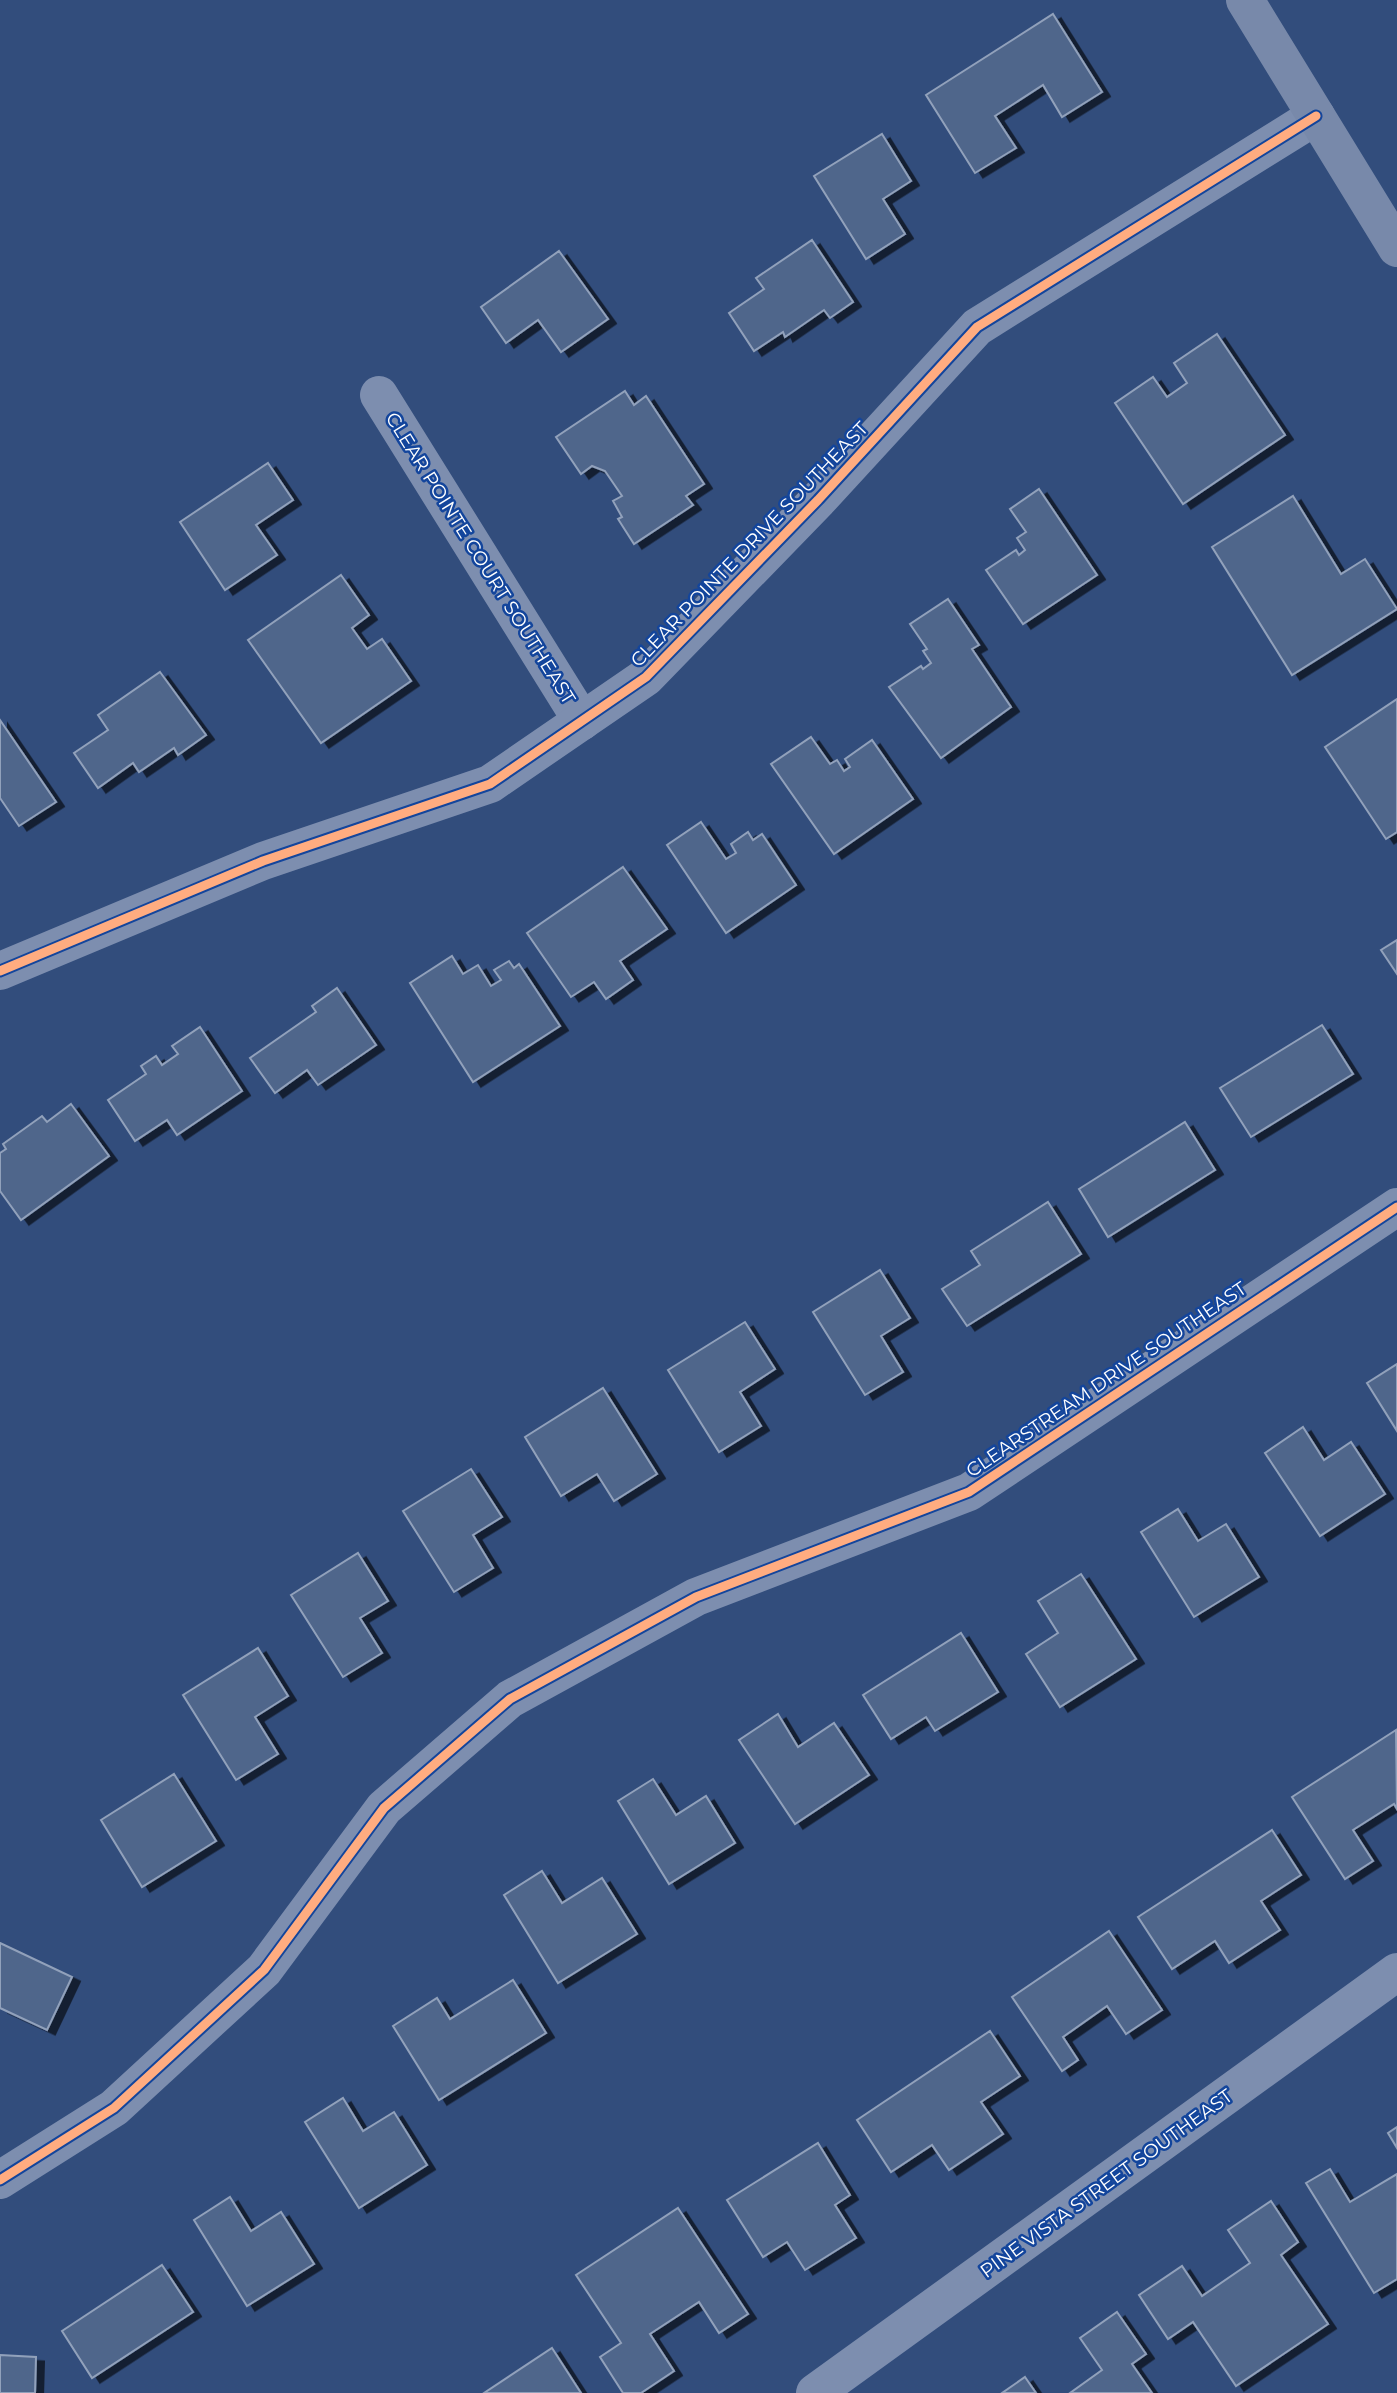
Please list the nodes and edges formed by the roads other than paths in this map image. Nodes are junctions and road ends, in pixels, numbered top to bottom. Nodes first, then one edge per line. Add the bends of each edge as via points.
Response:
1 (1245, 0) edge
2 (1316, 116) junction
3 (1397, 248) edge
4 (379, 395) dead end
5 (582, 721) junction
6 (0, 971) edge
7 (1397, 1207) edge
8 (1397, 1972) edge
9 (0, 2180) edge
10 (816, 2393) edge

1 - 2 main road
2 - 3 main road
2 - 5 street, CLEAR POINTE DRIVE SOUTHEAST via 977,327 646,677
4 - 5 street, CLEAR POINTE COURT SOUTHEAST
5 - 6 street, CLEAR POINTE DRIVE SOUTHEAST via 490,784 263,861
7 - 9 street, CLEARSTREAM DRIVE SOUTHEAST via 969,1492 696,1597 510,1699 384,1808 264,1970 114,2108
8 - 10 street, PINE VISTA STREET SOUTHEAST

